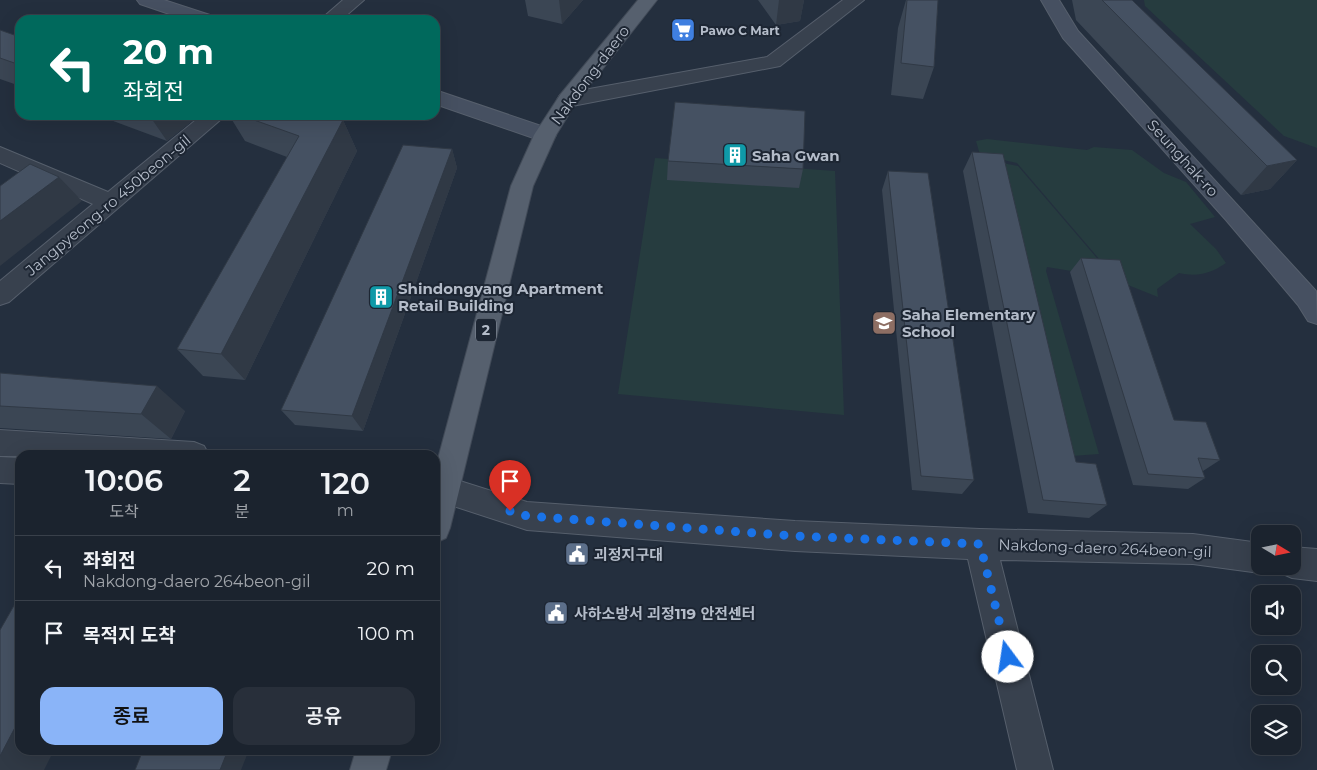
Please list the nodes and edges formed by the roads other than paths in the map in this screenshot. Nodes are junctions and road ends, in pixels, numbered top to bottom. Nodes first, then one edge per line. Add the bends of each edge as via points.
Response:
1 (146, 0) edge
2 (355, 0) edge
3 (648, 0) edge
4 (855, 0) edge
5 (1050, 0) edge
6 (191, 15) edge
7 (336, 15) edge
8 (440, 99) edge
9 (567, 100) junction
10 (209, 120) edge
11 (546, 134) junction
12 (0, 154) edge
13 (112, 203) junction
14 (0, 295) edge
15 (1317, 314) edge
16 (0, 443) edge
17 (113, 450) edge
18 (0, 470) edge
19 (15, 472) edge
20 (440, 496) edge
21 (980, 544) junction
22 (1251, 557) edge
23 (1301, 563) edge
24 (1317, 565) edge
25 (372, 755) edge
26 (368, 770) edge
27 (1035, 770) edge

1 - 6 street
2 - 7 street
3 - 9 main road, Nakdong-daero / 2
4 - 9 street via 773,62
5 - 15 street, Seunghak-ro via 1070,34 1234,214
8 - 11 street
9 - 11 main road, Nakdong-daero / 2
10 - 13 street, Jangpyeong-ro 450beon-gil
11 - 20 main road, Nakdong-daero / 2 via 522,186
12 - 13 street
13 - 14 street, Jangpyeong-ro 450beon-gil
16 - 17 street
18 - 19 street
20 - 21 street, Nakdong-daero 264beon-gil via 527,516 795,536
21 - 22 street, Nakdong-daero 264beon-gil via 1194,549
21 - 27 street
23 - 24 street
25 - 26 main road

